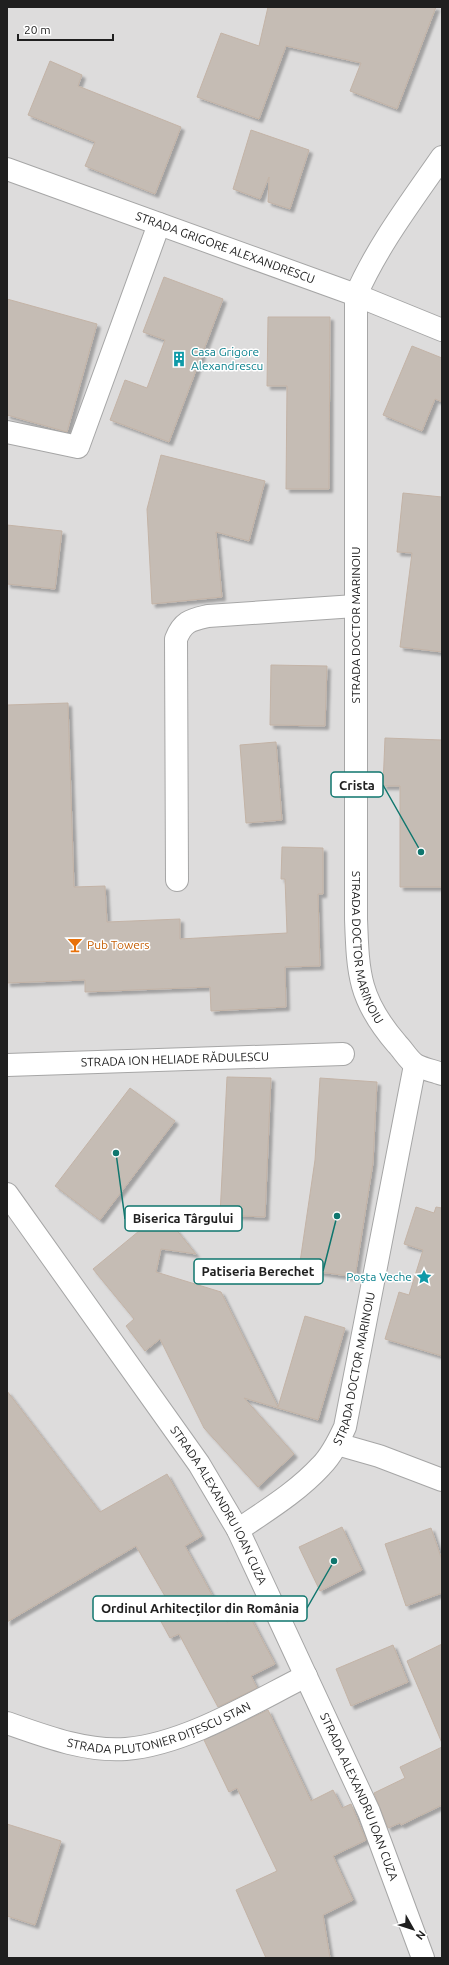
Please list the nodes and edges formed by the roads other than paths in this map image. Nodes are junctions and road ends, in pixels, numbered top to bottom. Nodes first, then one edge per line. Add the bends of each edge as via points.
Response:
1 (442, 157) edge
2 (7, 169) edge
3 (159, 224) junction
4 (356, 295) junction
5 (442, 330) edge
6 (7, 432) edge
7 (355, 606) junction
8 (177, 880) dead end
9 (343, 1054) dead end
10 (7, 1064) edge
11 (415, 1064) junction
12 (442, 1074) edge
13 (7, 1194) edge
14 (337, 1444) junction
15 (442, 1480) edge
16 (238, 1530) junction
17 (306, 1676) junction
18 (7, 1723) edge
19 (424, 1958) edge

1 - 4 street via 383,243
2 - 3 street, STRADA GRIGORE ALEXANDRESCU
3 - 4 street, STRADA GRIGORE ALEXANDRESCU
3 - 6 street via 78,447
4 - 5 street, STRADA GRIGORE ALEXANDRESCU
4 - 7 street, STRADA DOCTOR MARINOIU
7 - 8 street via 208,616 191,620 180,627 176,639
7 - 11 street, STRADA DOCTOR MARINOIU via 358,963 364,991 373,1013
9 - 10 street, STRADA ION HELIADE RĂDULESCU
11 - 12 street
11 - 14 street, STRADA DOCTOR MARINOIU via 345,1427
13 - 16 street, STRADA ALEXANDRU IOAN CUZA via 199,1464
14 - 15 street via 379,1456
14 - 16 street, STRADA DOCTOR MARINOIU via 322,1466 301,1485
16 - 17 street, STRADA ALEXANDRU IOAN CUZA
17 - 18 street, STRADA PLUTONIER DIȚESCU STAN via 198,1730 162,1742 125,1749 59,1740
17 - 19 street, STRADA ALEXANDRU IOAN CUZA via 369,1812

